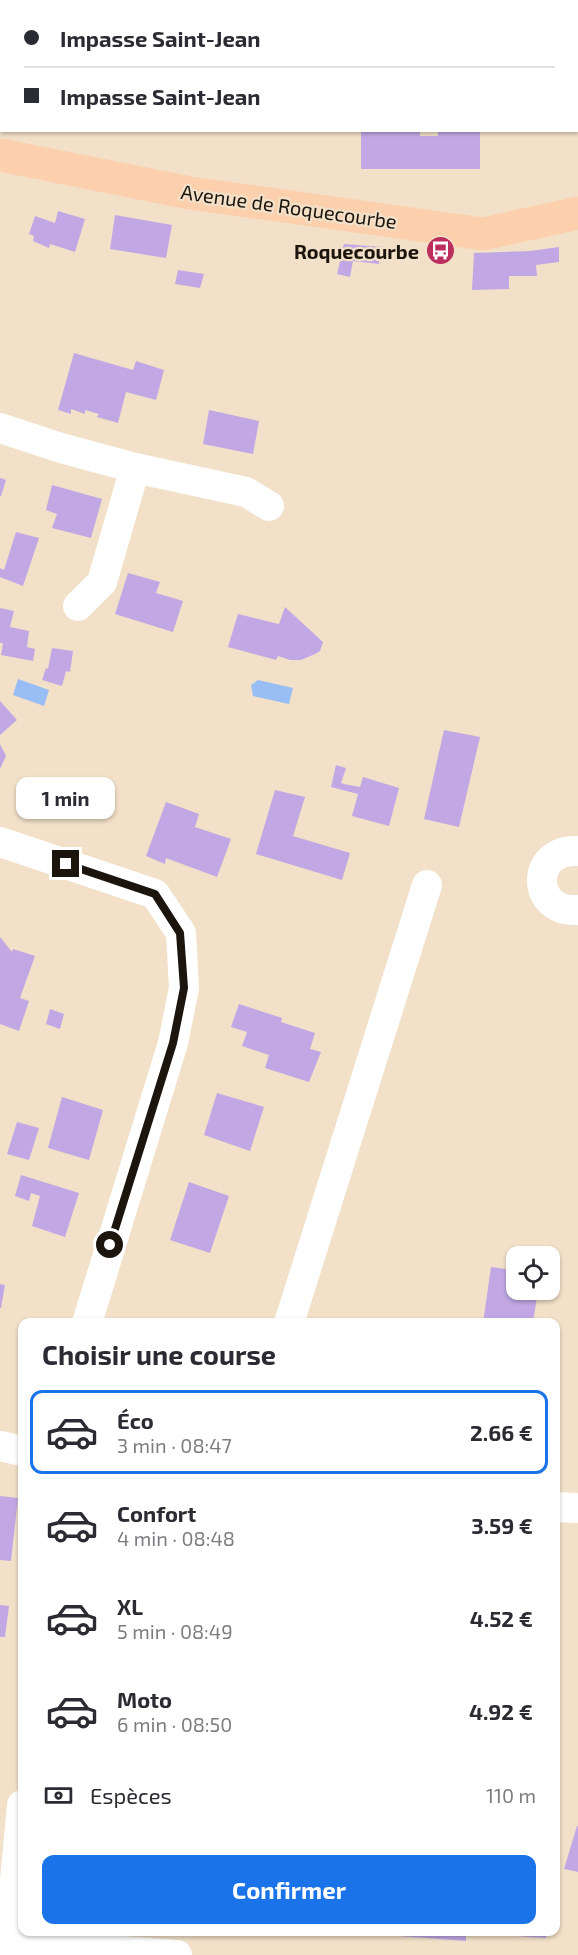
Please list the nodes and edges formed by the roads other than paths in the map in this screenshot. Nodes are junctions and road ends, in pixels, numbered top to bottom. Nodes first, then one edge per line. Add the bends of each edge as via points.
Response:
1 (0, 154) edge
2 (578, 213) edge
3 (0, 428) edge
4 (135, 468) junction
5 (269, 506) dead end
6 (78, 606) dead end
7 (0, 842) edge
8 (578, 851) edge
9 (427, 885) dead end
10 (578, 910) edge
11 (89, 1318) edge
12 (291, 1318) edge
13 (0, 1446) edge
14 (18, 1450) edge
15 (560, 1507) edge
16 (578, 1508) edge
17 (18, 1849) edge
18 (9, 1949) edge
19 (177, 1955) edge

1 - 2 main road, Avenue de Roquecourbe via 190,193 483,234
3 - 4 street
4 - 5 street via 246,492
4 - 6 street via 102,582
7 - 11 street via 155,894 180,933 184,988 173,1043
8 - 10 street via 559,853 545,866 542,875 550,902 559,908
9 - 12 street
13 - 14 street
15 - 16 street
17 - 18 street
18 - 19 street

